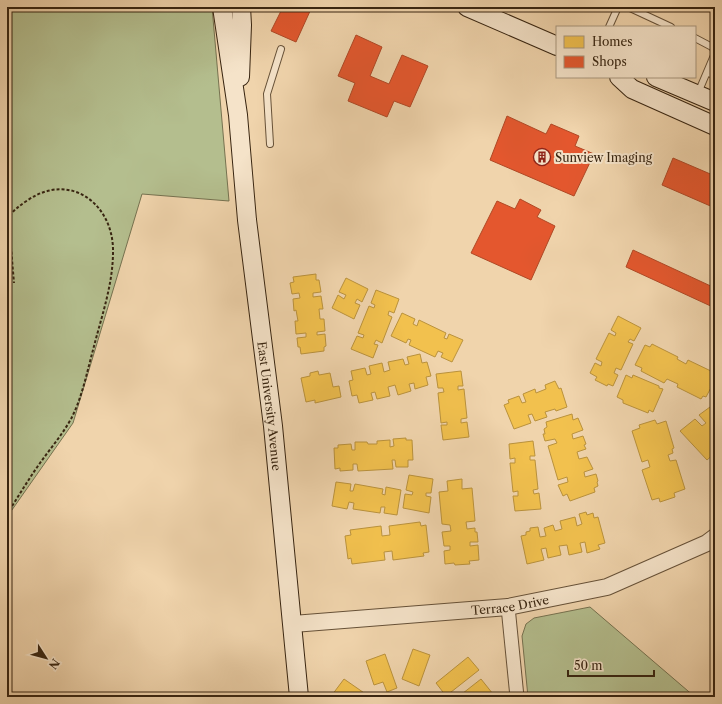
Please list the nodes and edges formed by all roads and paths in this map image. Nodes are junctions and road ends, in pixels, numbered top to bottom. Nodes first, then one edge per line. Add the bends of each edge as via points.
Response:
1 (222, 7) edge
2 (241, 7) edge
3 (467, 7) edge
4 (618, 7) edge
5 (628, 7) edge
6 (609, 26) edge
7 (669, 26) edge
8 (696, 39) edge
9 (556, 46) edge
10 (713, 48) edge
11 (281, 49) dead end
12 (707, 72) junction
13 (715, 76) edge
14 (620, 78) edge
15 (658, 78) edge
16 (694, 93) junction
17 (715, 102) edge
18 (681, 111) junction
19 (238, 115) junction
20 (715, 126) edge
21 (270, 144) dead end
22 (7, 220) edge
23 (7, 243) edge
24 (14, 283) dead end
25 (7, 514) edge
26 (715, 537) edge
27 (508, 607) junction
28 (293, 624) junction
29 (300, 697) edge
30 (517, 697) edge

1 - 19 main road, East University Avenue
2 - 19 main road, East University Avenue
3 - 9 main road
4 - 6 lane
5 - 7 lane
8 - 10 lane
10 - 12 lane
11 - 21 lane via 267,94
12 - 13 lane
12 - 16 lane
14 - 18 main road via 632,89
15 - 16 main road
16 - 17 main road
16 - 18 main road
18 - 20 main road
19 - 28 main road, East University Avenue via 247,220 273,426
22 - 25 path via 17,208 39,193 55,189 77,192 91,199 107,219 113,252 106,300 74,411 68,424
23 - 24 path via 11,248
26 - 27 street, Terrace Drive via 707,543 606,587
27 - 28 street, Terrace Drive
27 - 30 street
28 - 29 main road, East University Avenue

